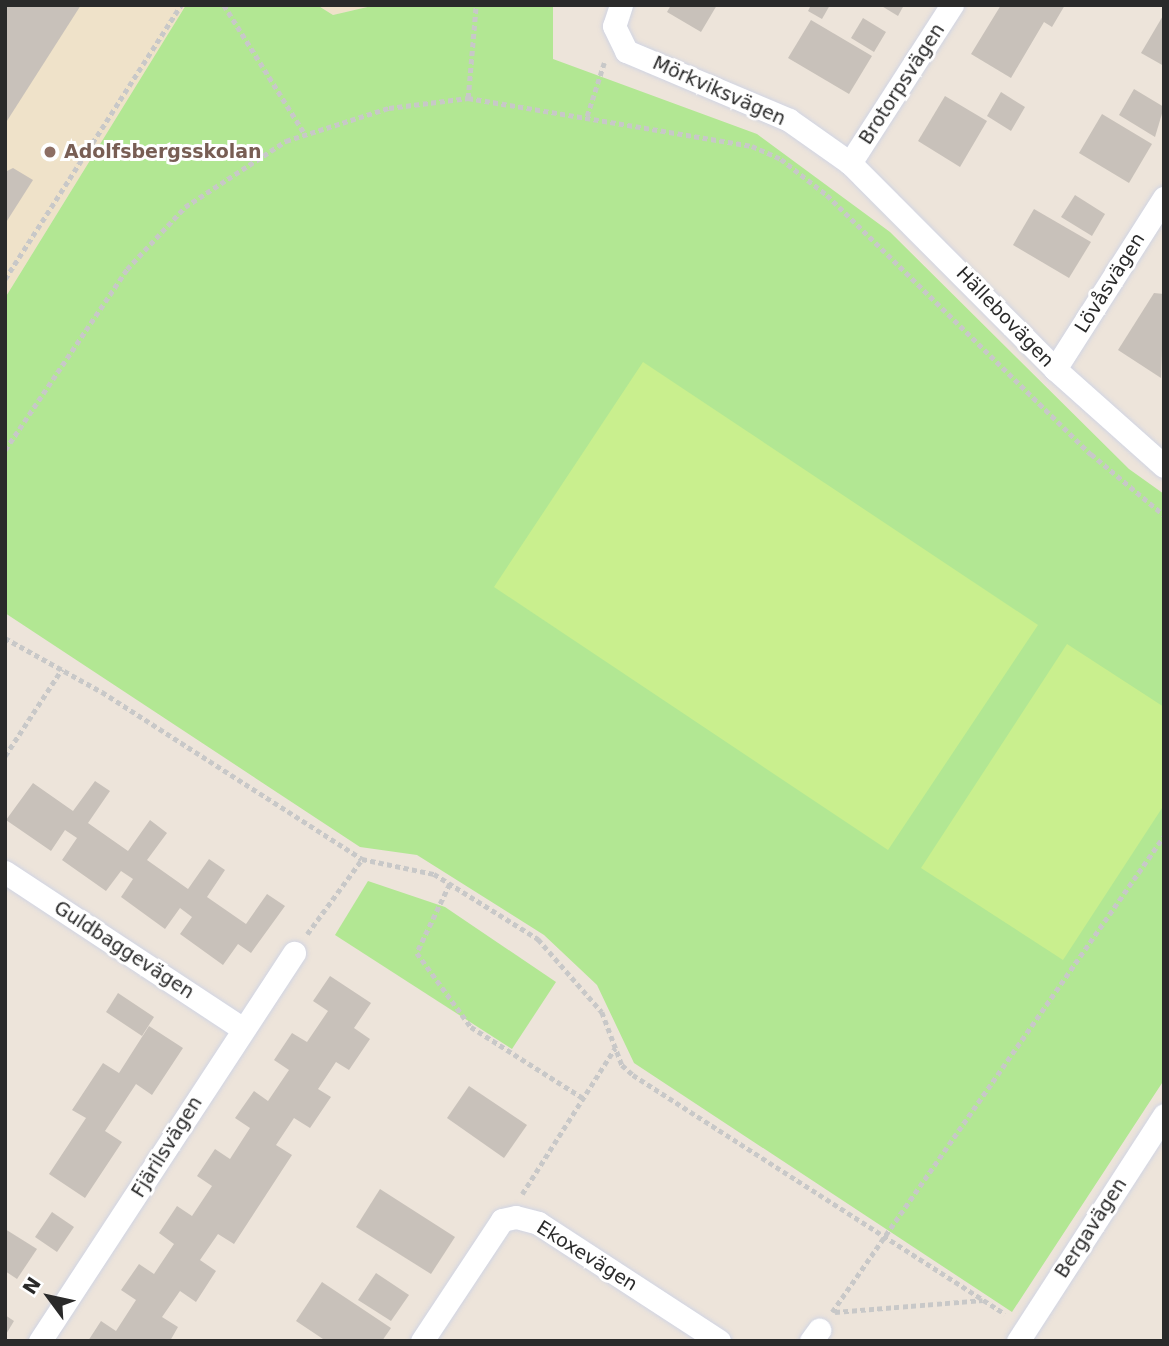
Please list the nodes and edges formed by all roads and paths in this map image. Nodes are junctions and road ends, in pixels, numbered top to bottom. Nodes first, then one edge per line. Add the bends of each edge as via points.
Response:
1 (181, 5) edge
2 (224, 5) edge
3 (476, 5) edge
4 (621, 5) edge
5 (953, 5) edge
6 (621, 40) junction
7 (468, 98) junction
8 (587, 116) junction
9 (305, 134) junction
10 (850, 163) junction
11 (1164, 198) edge
12 (5, 279) edge
13 (1055, 369) junction
14 (5, 450) edge
15 (1164, 466) edge
16 (1164, 515) edge
17 (5, 638) edge
18 (62, 668) junction
19 (5, 756) edge
20 (1164, 836) edge
21 (362, 859) junction
22 (5, 872) edge
23 (450, 884) junction
24 (294, 953) joint
25 (242, 1028) junction
26 (615, 1047) junction
27 (583, 1098) junction
28 (1164, 1115) edge
29 (502, 1220) junction
30 (881, 1233) junction
31 (983, 1300) junction
32 (820, 1328) edge
33 (1016, 1331) edge
34 (40, 1341) edge
35 (422, 1341) edge
36 (719, 1341) edge

1 - 12 path
2 - 9 path
3 - 7 path
4 - 6 street via 614,26
5 - 10 street, Brotorpsvägen
6 - 8 path via 601,70
6 - 10 street, Mörkviksvägen via 626,51 789,120
7 - 8 path
7 - 9 path via 389,108
8 - 16 path via 752,146 781,159 827,195 1091,454
9 - 14 path via 213,186 160,229
10 - 13 street, Hällebovägen
11 - 13 street, Lövåsvägen
13 - 15 street, Hällebovägen
17 - 18 path
18 - 19 path
18 - 21 path
20 - 30 path
21 - 23 path via 410,865
21 - 24 path
22 - 25 street, Guldbaggevägen
23 - 26 path via 556,955 602,1012
23 - 27 path via 417,953 471,1027
24 - 25 street, Fjärilsvägen
25 - 34 street, Fjärilsvägen
26 - 27 path
26 - 30 path via 633,1075
27 - 29 path
28 - 33 street, Bergavägen
29 - 35 street
29 - 36 street, Ekoxevägen via 538,1223
30 - 31 path
30 - 32 path
31 - 32 path
31 - 33 path

